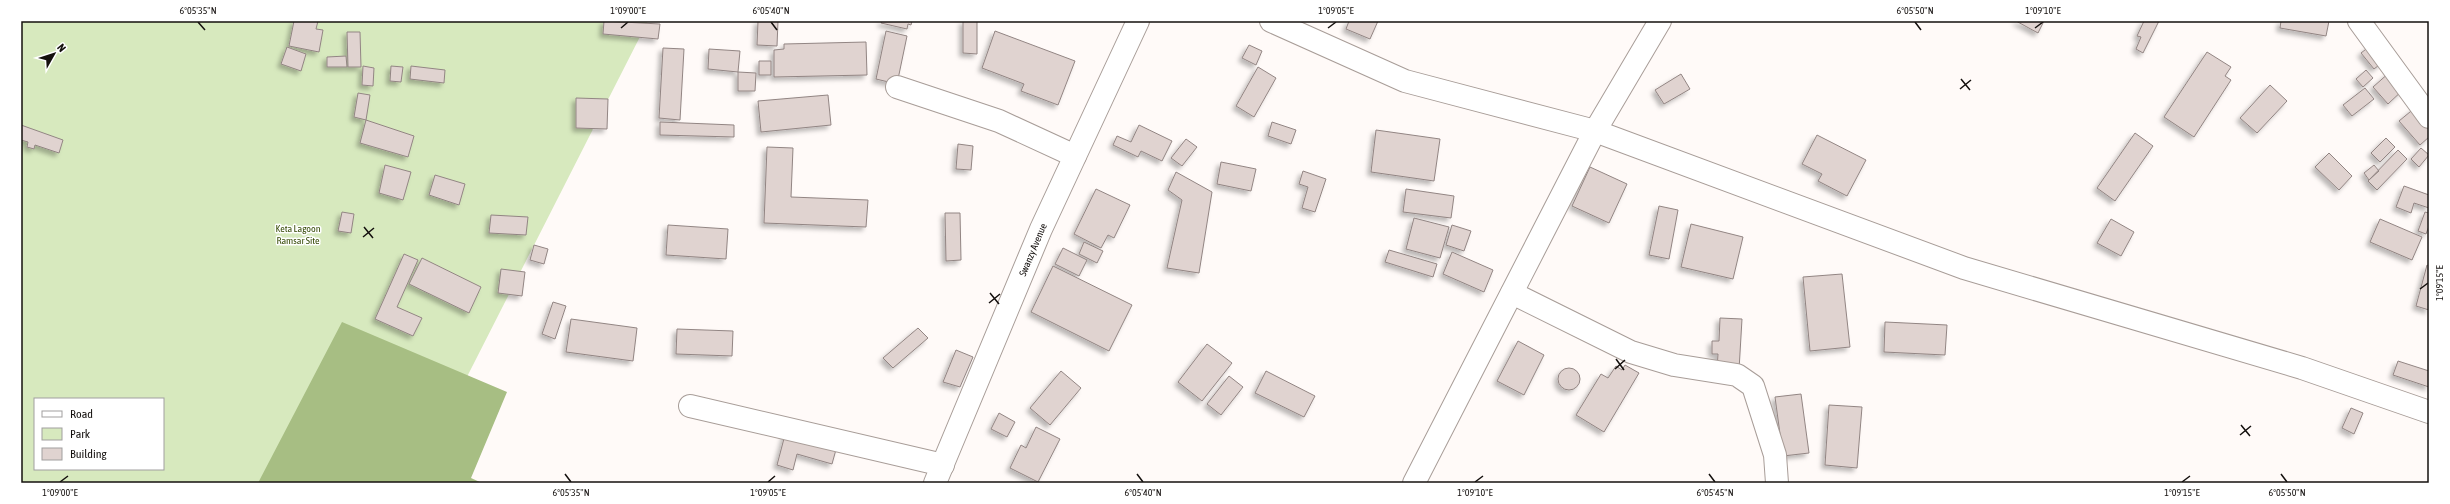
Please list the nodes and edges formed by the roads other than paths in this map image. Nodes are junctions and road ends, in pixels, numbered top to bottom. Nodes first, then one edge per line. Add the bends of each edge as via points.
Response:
1 (1138, 21) edge
2 (1271, 21) edge
3 (1660, 21) edge
4 (2359, 21) edge
5 (897, 87) dead end
6 (2429, 117) edge
7 (1596, 131) junction
8 (1076, 156) junction
9 (1512, 293) junction
10 (690, 406) dead end
11 (2429, 412) edge
12 (939, 474) edge
13 (1414, 483) edge
14 (1777, 483) edge

1 - 8 street, Swanzy Avenue
2 - 7 street via 1405,81
3 - 7 street
4 - 6 street
5 - 8 street via 998,121
7 - 9 street
7 - 11 street via 1964,268 2302,368
8 - 12 street, Swanzy Avenue via 1041,230
9 - 13 street
9 - 14 street via 1631,352 1674,365 1737,375 1753,386 1775,455
10 - 12 street

